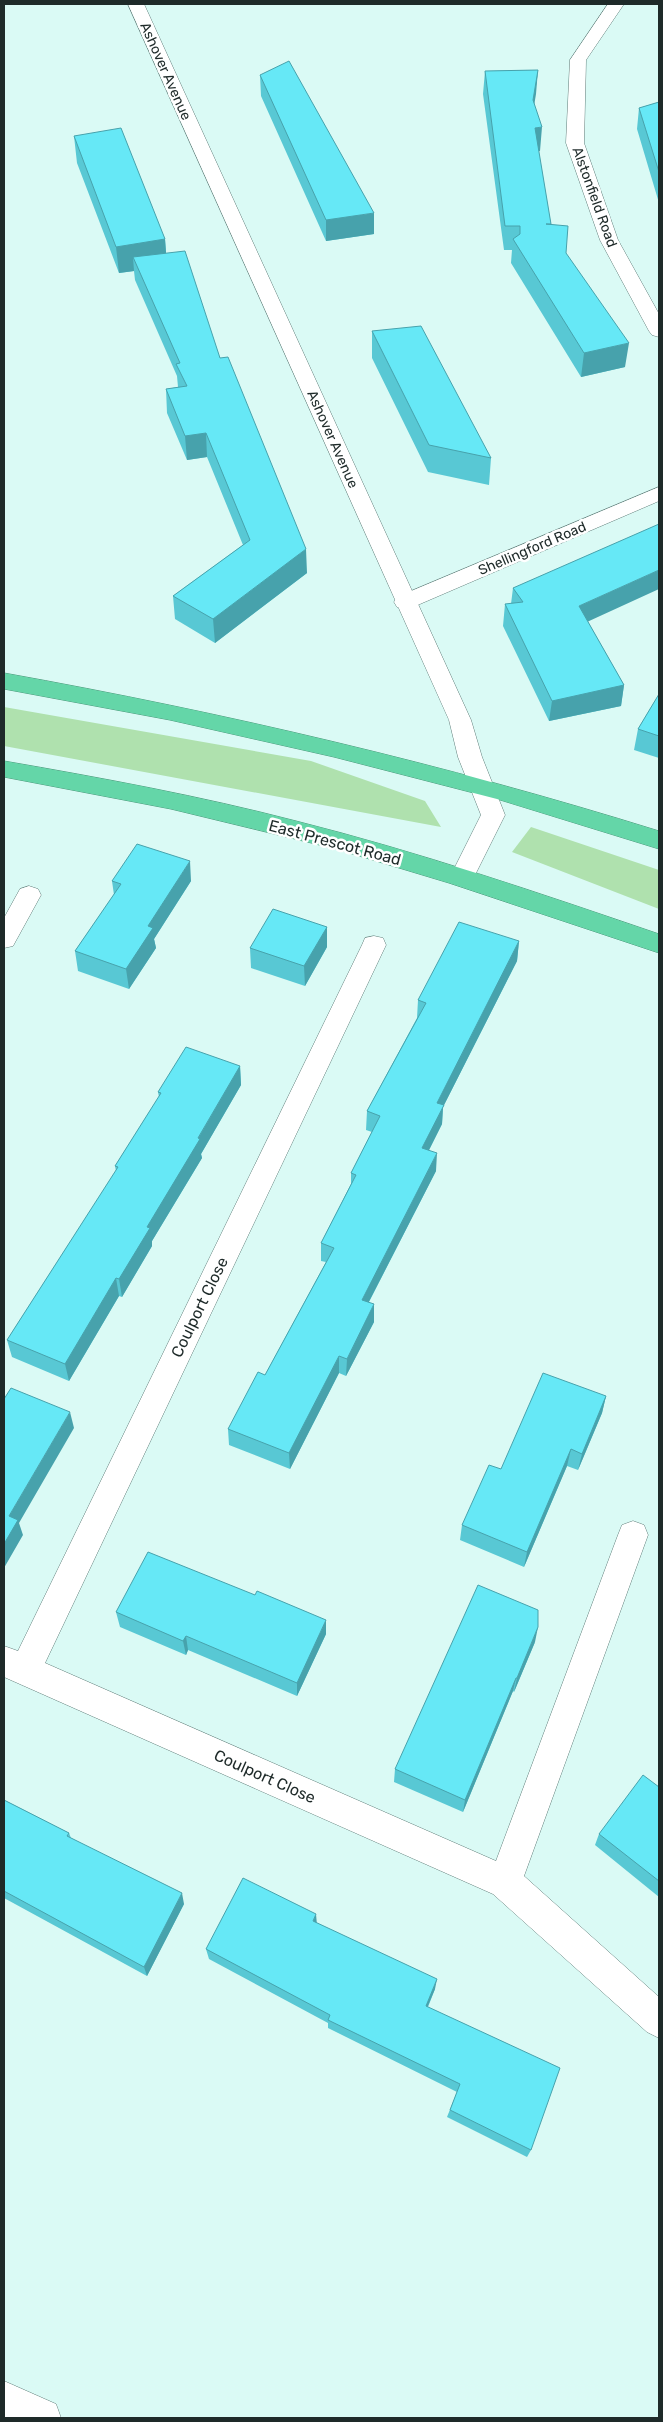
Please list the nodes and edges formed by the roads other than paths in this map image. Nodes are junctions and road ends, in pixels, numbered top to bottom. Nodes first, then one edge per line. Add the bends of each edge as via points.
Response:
1 (136, 4) edge
2 (616, 4) edge
3 (659, 331) edge
4 (659, 494) edge
5 (405, 602) junction
6 (4, 681) edge
7 (4, 769) edge
8 (480, 786) junction
9 (659, 840) edge
10 (462, 877) junction
11 (29, 895) dead end
12 (4, 939) edge
13 (659, 944) edge
14 (374, 945) dead end
15 (633, 1535) dead end
16 (14, 1665) edge
17 (505, 1882) junction
18 (659, 2020) edge
19 (4, 2400) edge
20 (42, 2418) edge

1 - 5 street, Ashover Avenue
2 - 3 street, Alstonfield Road via 578,60 575,143 609,240
4 - 5 street, Shellingford Road
5 - 8 street, Ashover Avenue via 460,720
6 - 8 highway via 218,721
7 - 10 highway, East Prescot Road via 219,811
8 - 9 highway
8 - 10 street, Ashover Avenue via 493,816
10 - 13 highway, East Prescot Road
11 - 12 street
14 - 16 street, Coulport Close
15 - 17 street
16 - 17 street, Coulport Close
17 - 18 street, Coulport Close
19 - 20 street

